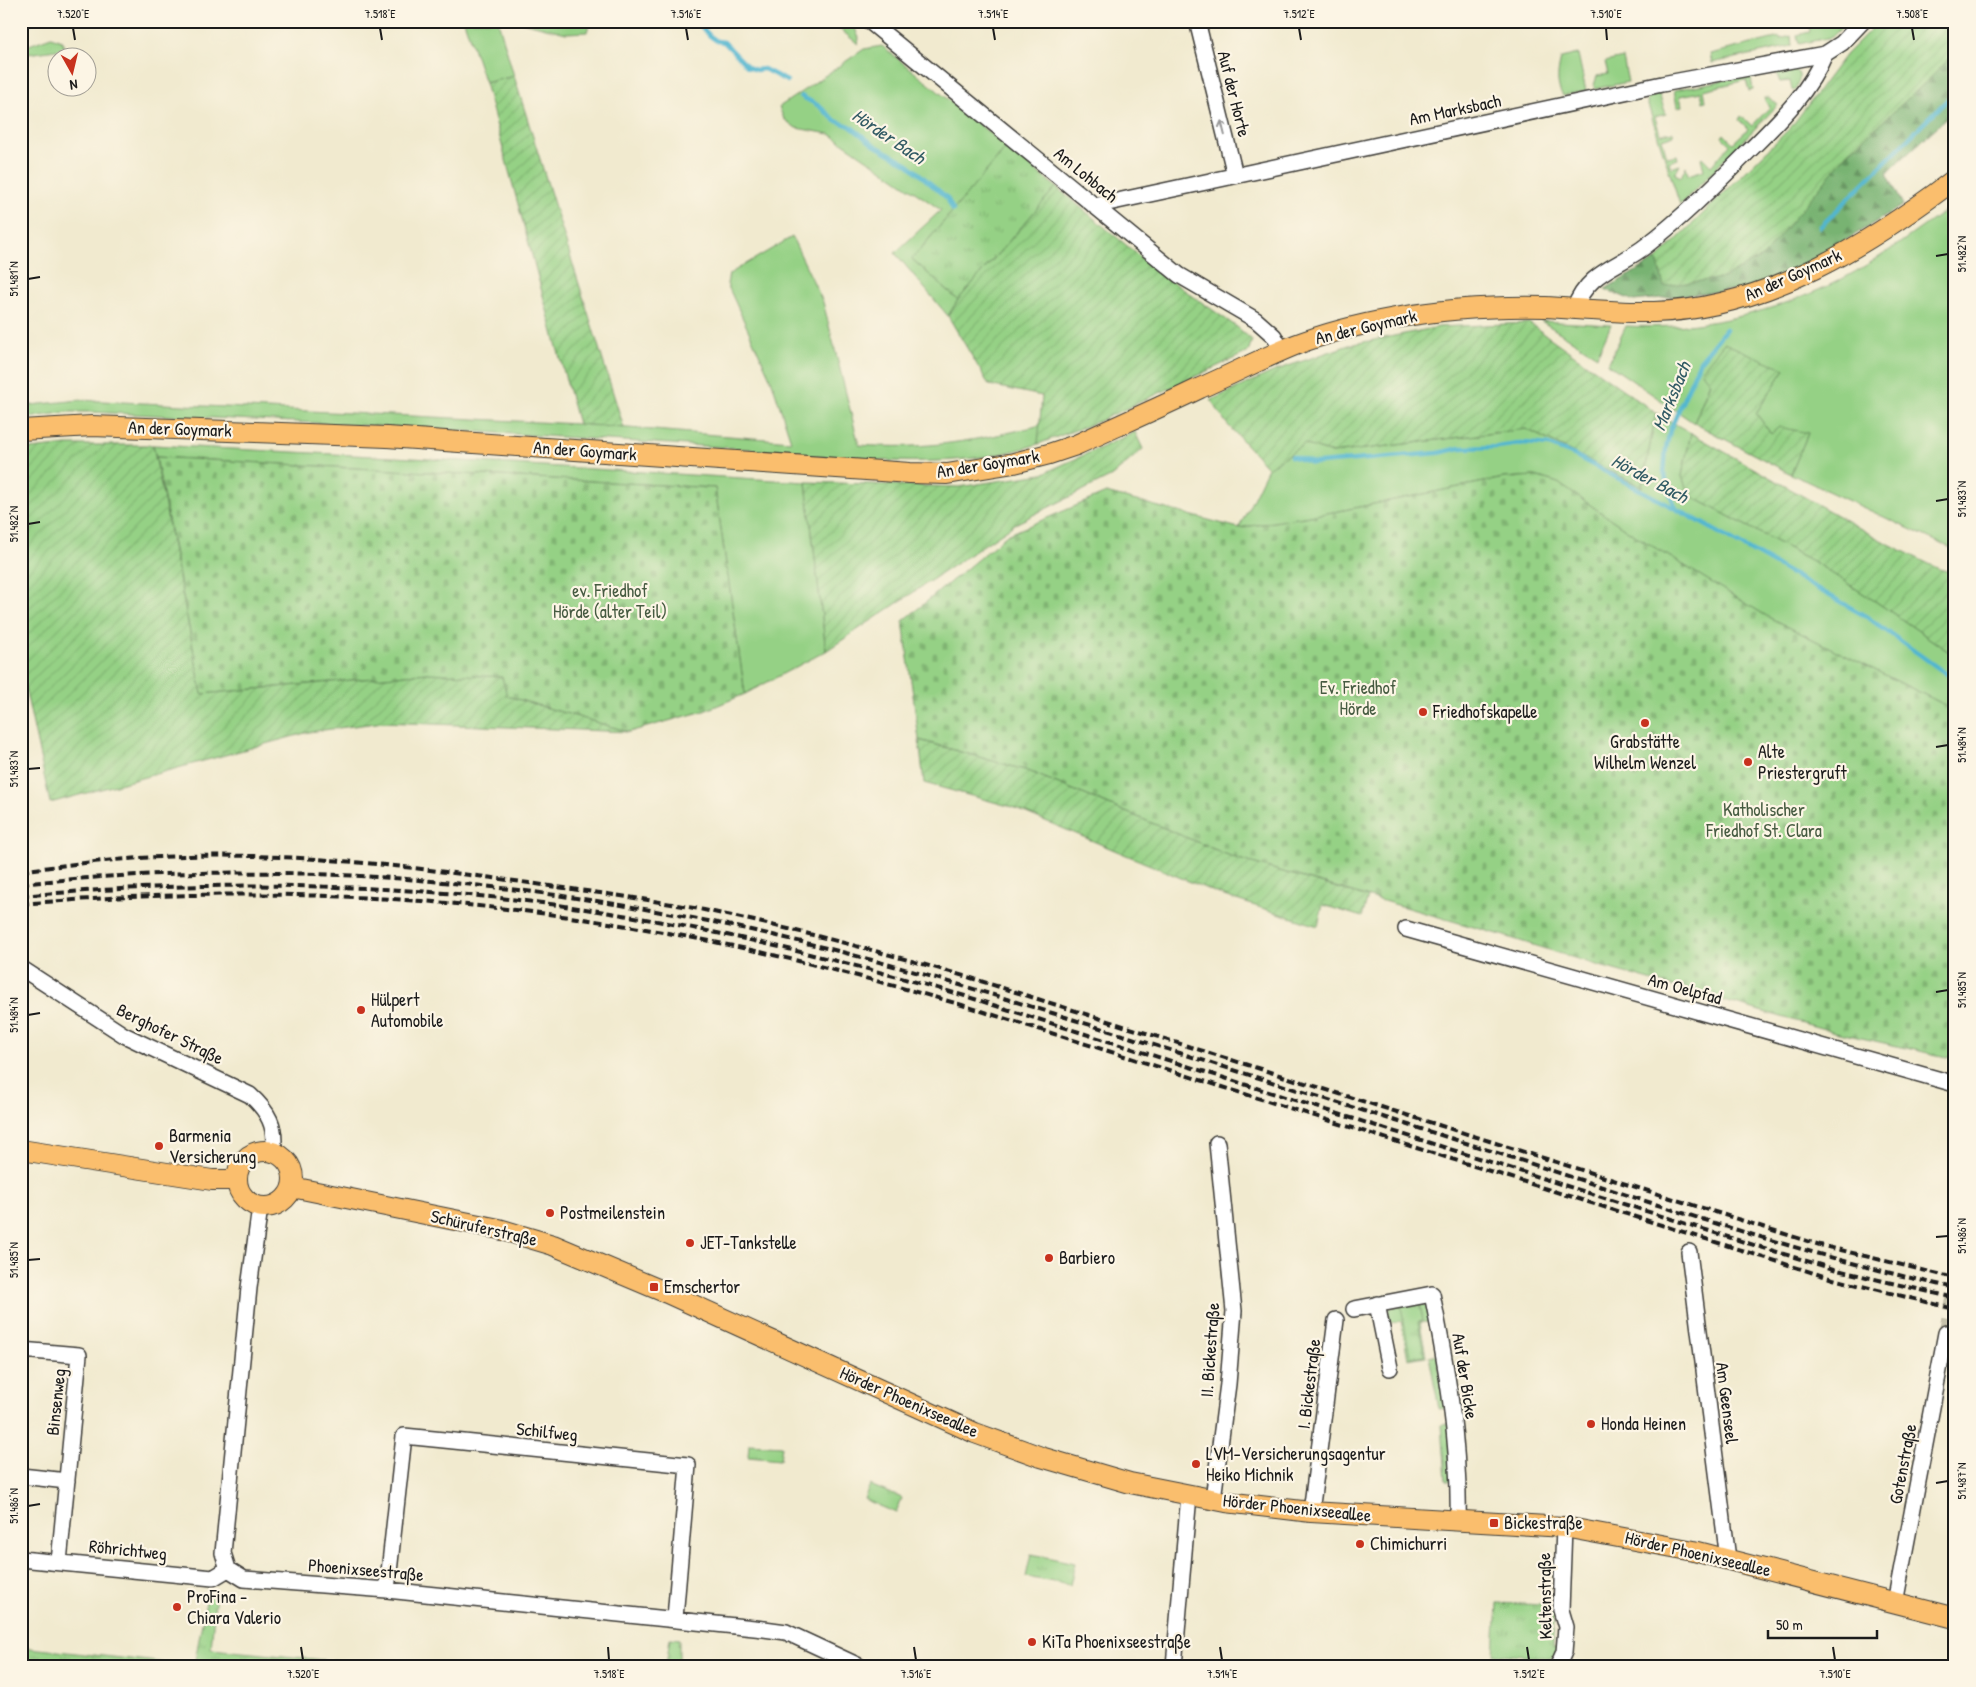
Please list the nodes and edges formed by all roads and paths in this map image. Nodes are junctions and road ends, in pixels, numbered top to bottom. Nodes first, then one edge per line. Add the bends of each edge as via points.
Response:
1 (1197, 21) edge
2 (1863, 21) edge
3 (879, 24) edge
4 (1825, 54) junction
5 (1235, 175) junction
6 (1955, 179) edge
7 (1094, 206) junction
8 (1574, 309) junction
9 (1282, 351) junction
10 (21, 430) edge
11 (1406, 929) dead end
12 (21, 968) edge
13 (1955, 1084) edge
14 (1217, 1143) dead end
15 (21, 1150) edge
16 (273, 1151) junction
17 (237, 1180) junction
18 (292, 1187) junction
19 (260, 1207) junction
20 (1690, 1252) dead end
21 (667, 1293) joint
22 (1377, 1304) junction
23 (1354, 1308) dead end
24 (1336, 1320) dead end
25 (1946, 1333) tunnel mouth
26 (21, 1350) edge
27 (1390, 1368) dead end
28 (21, 1476) edge
29 (67, 1482) junction
30 (1189, 1495) junction
31 (1212, 1500) junction
32 (1311, 1512) junction
33 (1458, 1521) junction
34 (1564, 1527) junction
35 (21, 1559) edge
36 (1728, 1559) junction
37 (58, 1562) junction
38 (228, 1569) junction
39 (387, 1590) junction
40 (1895, 1602) junction
41 (675, 1618) junction
42 (1955, 1618) edge
43 (1559, 1663) dead end
44 (860, 1666) edge
45 (1174, 1666) edge

5 -> 1 street, Auf der Horte
2 - 4 street, Am Marksbach via 1842,43
3 - 7 street, Am Lohbach
4 - 5 street, Am Marksbach via 1656,85
4 - 8 street, Am Marksbach via 1817,73 1794,105 1716,185 1646,246 1600,274 1580,294
5 - 7 street, Am Marksbach
6 - 8 main road, An der Goymark via 1898,220 1824,264 1755,294 1677,310
7 - 9 street, Am Lohbach via 1179,275 1256,320 1274,336
8 - 9 main road, An der Goymark via 1488,307 1427,313 1352,328
9 - 10 main road, An der Goymark via 1076,445 1014,464 947,474 388,437 92,426
11 - 13 street, Am Oelpfad
12 - 16 street, Berghofer Straße via 124,1035 250,1095 263,1107 270,1121 275,1139
14 - 31 street, II. Bickestraße via 1234,1311
15 - 17 main road via 212,1180
16 - 17 main road via 264,1150 248,1157 238,1171
16 - 18 main road via 288,1162 294,1178
17 - 19 main road via 244,1197
18 - 19 main road via 283,1201
18 - 21 main road, Schüruferstraße via 527,1237
19 - 38 street via 248,1288 223,1553
20 - 36 street, Am Geenseel
21 - 30 main road, Hörder Phoenixseeallee via 976,1433 1122,1481
22 - 23 street, Auf der Bicke
22 - 27 street
22 - 33 street, Auf der Bicke via 1432,1294 1456,1443
24 - 32 street, I. Bickestraße
25 - 40 street, Gotenstraße
26 - 29 street, Binsenweg via 80,1355
28 - 29 street
29 - 37 street, Binsenweg
30 - 31 main road, Hörder Phoenixseeallee
30 - 45 street
31 - 32 main road, Hörder Phoenixseeallee
32 - 33 main road, Hörder Phoenixseeallee
33 - 34 main road, Hörder Phoenixseeallee
34 - 36 main road, Hörder Phoenixseeallee
34 - 43 street, Keltenstraße via 1561,1610 1566,1627 1564,1652
35 - 37 street, Röhrichtweg
36 - 40 main road, Hörder Phoenixseeallee
37 - 38 street, Röhrichtweg via 214,1578
38 - 39 street, Phoenixseestraße via 244,1579
39 - 41 street, Phoenixseestraße
39 - 41 street, Schilfweg via 404,1436 688,1465
40 - 42 main road, Hörder Phoenixseeallee
41 - 44 street, Phoenixseestraße via 786,1632

